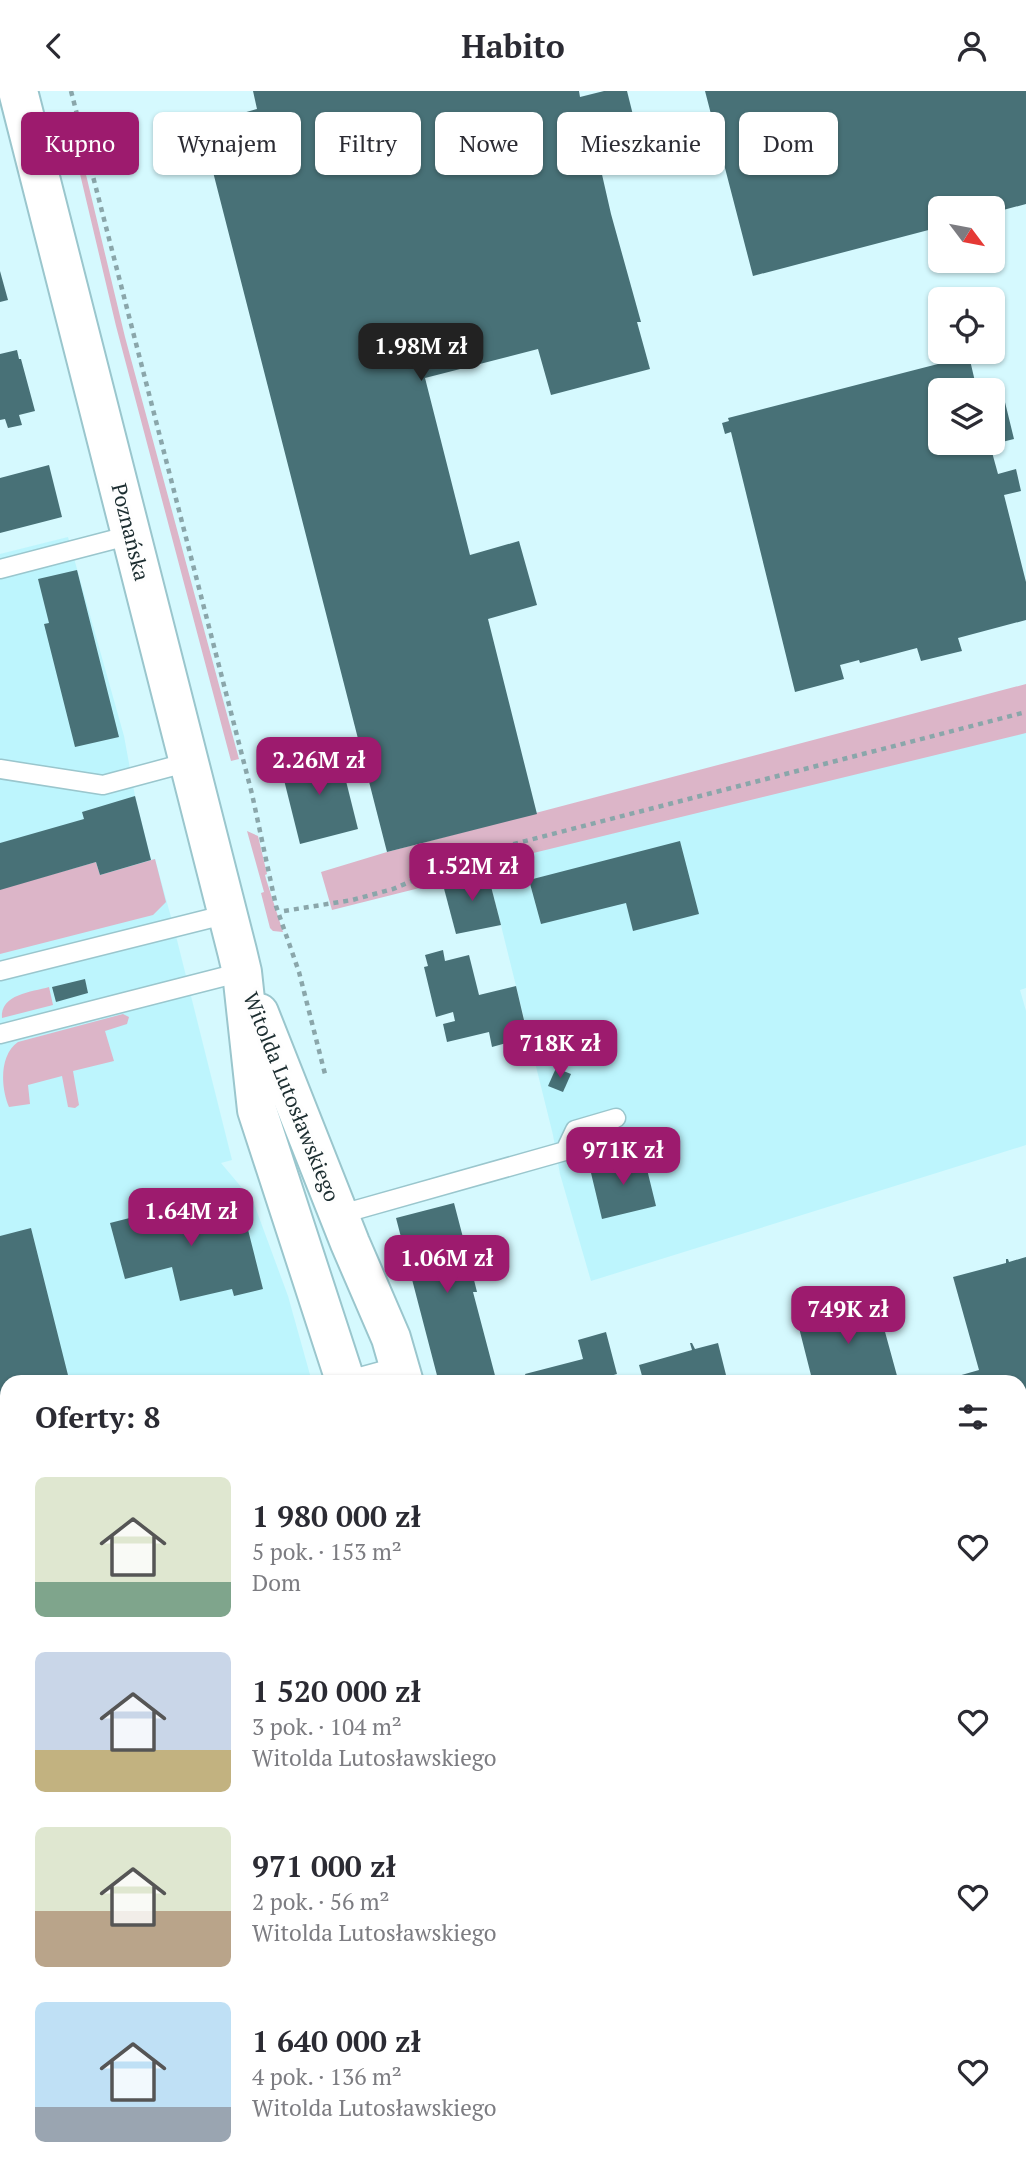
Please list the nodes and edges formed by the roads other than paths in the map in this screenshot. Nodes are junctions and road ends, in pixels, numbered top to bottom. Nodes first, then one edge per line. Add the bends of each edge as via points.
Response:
1 (18, 91) edge
2 (131, 535) junction
3 (0, 569) edge
4 (189, 762) junction
5 (0, 769) edge
6 (228, 914) junction
7 (0, 971) edge
8 (242, 972) junction
9 (0, 1034) edge
10 (616, 1118) dead end
11 (338, 1215) junction
12 (402, 1374) edge
13 (344, 1375) edge

1 - 2 main road, Poznańska
2 - 3 lane
2 - 4 main road, Poznańska
4 - 5 lane via 103,785
4 - 6 main road, Poznańska
6 - 7 lane
6 - 8 main road, Poznańska
8 - 9 lane
8 - 11 main road, Witolda Lutosławskiego
8 - 13 main road, Witolda Lutosławskiego via 257,1110
10 - 11 lane via 575,1130 565,1151
11 - 12 main road, Witolda Lutosławskiego

